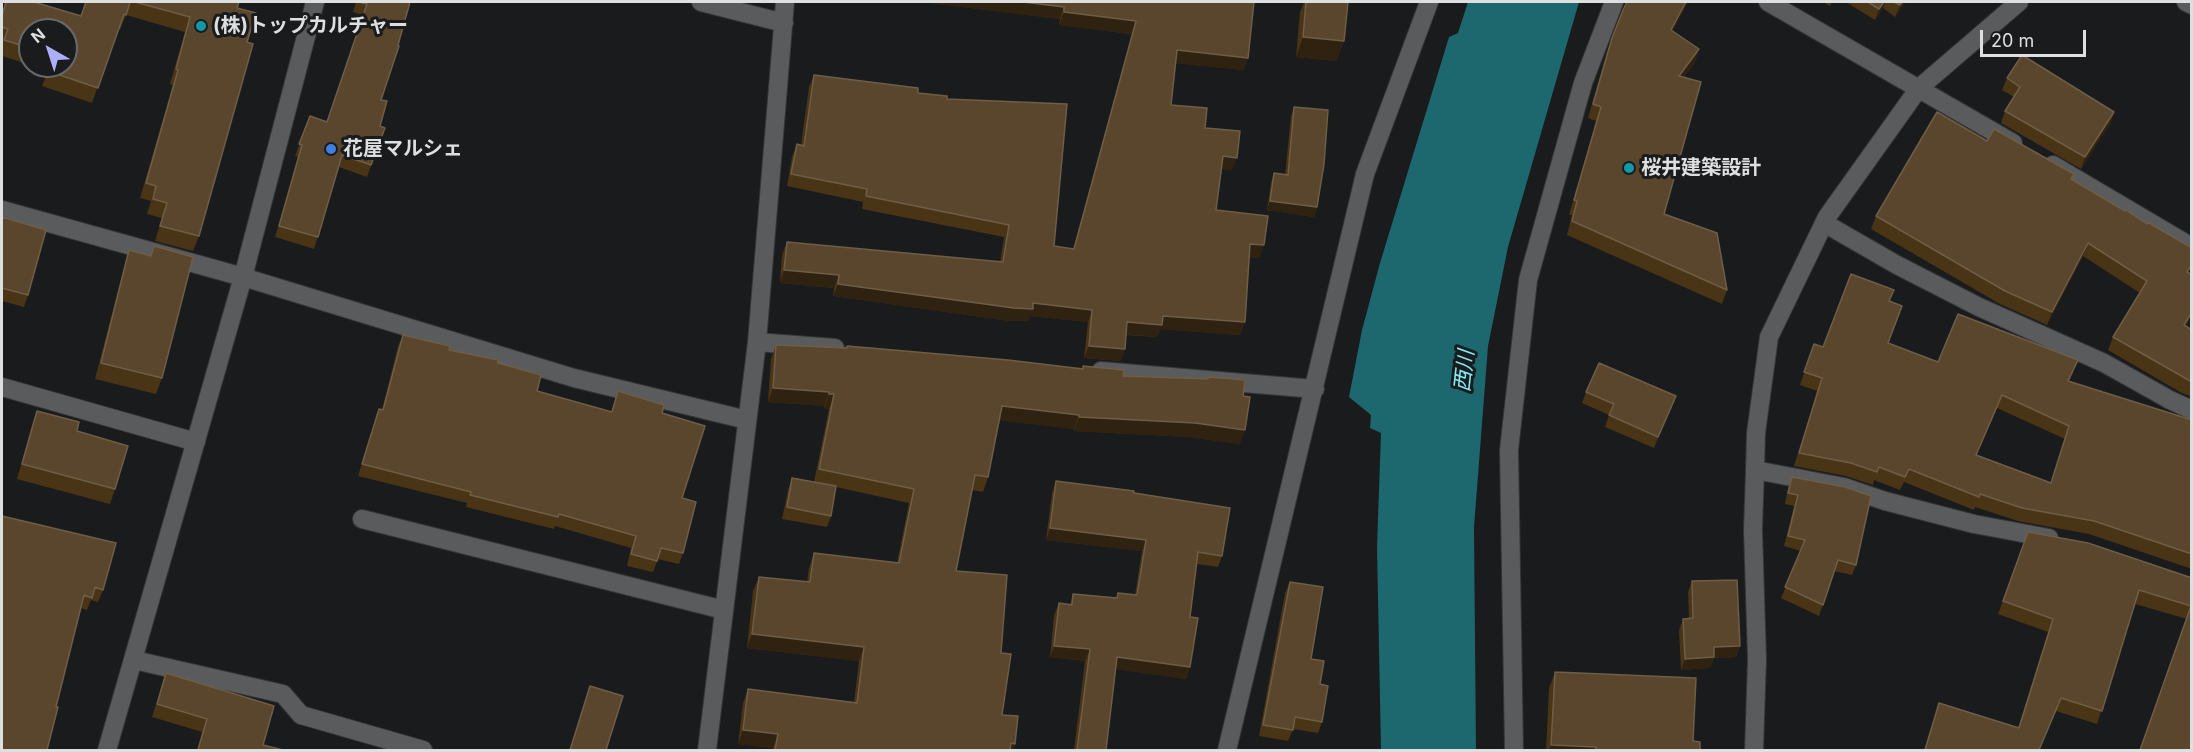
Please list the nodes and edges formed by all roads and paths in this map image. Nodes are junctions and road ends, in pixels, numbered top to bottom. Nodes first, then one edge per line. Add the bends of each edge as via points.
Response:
1 (315, 2) edge
2 (701, 2) edge
3 (785, 2) edge
4 (1429, 2) edge
5 (1614, 2) edge
6 (1768, 2) edge
7 (2019, 2) edge
8 (2186, 2) edge
9 (2192, 5) edge
10 (784, 24) junction
11 (1919, 88) junction
12 (2, 210) edge
13 (1824, 223) junction
14 (2192, 247) edge
15 (243, 277) junction
16 (758, 342) junction
17 (852, 350) edge
18 (1089, 370) edge
19 (2, 387) edge
20 (1315, 389) junction
21 (2192, 410) edge
22 (747, 420) junction
23 (196, 441) junction
24 (1755, 470) junction
25 (362, 519) dead end
26 (2064, 541) edge
27 (724, 610) junction
28 (134, 660) junction
29 (108, 750) edge
30 (423, 750) edge
31 (707, 750) edge
32 (1227, 750) edge
33 (1514, 750) edge
34 (1754, 750) edge

1 - 15 street
2 - 10 street
3 - 10 street
4 - 20 street via 1365,174
5 - 33 street via 1583,83 1528,280 1509,450
6 - 11 street
7 - 11 street
8 - 9 street
10 - 16 street
11 - 13 street
11 - 14 street
12 - 15 street
13 - 21 street via 1979,308 2104,363
13 - 24 street via 1769,337
15 - 22 street via 574,378
15 - 23 street
16 - 17 street
16 - 22 street
18 - 20 street
19 - 23 street
20 - 32 street
22 - 27 street
23 - 28 street
24 - 26 street via 1844,487 1974,524
24 - 34 street
25 - 27 street
27 - 31 street
28 - 29 street
28 - 30 street via 283,694 301,715

